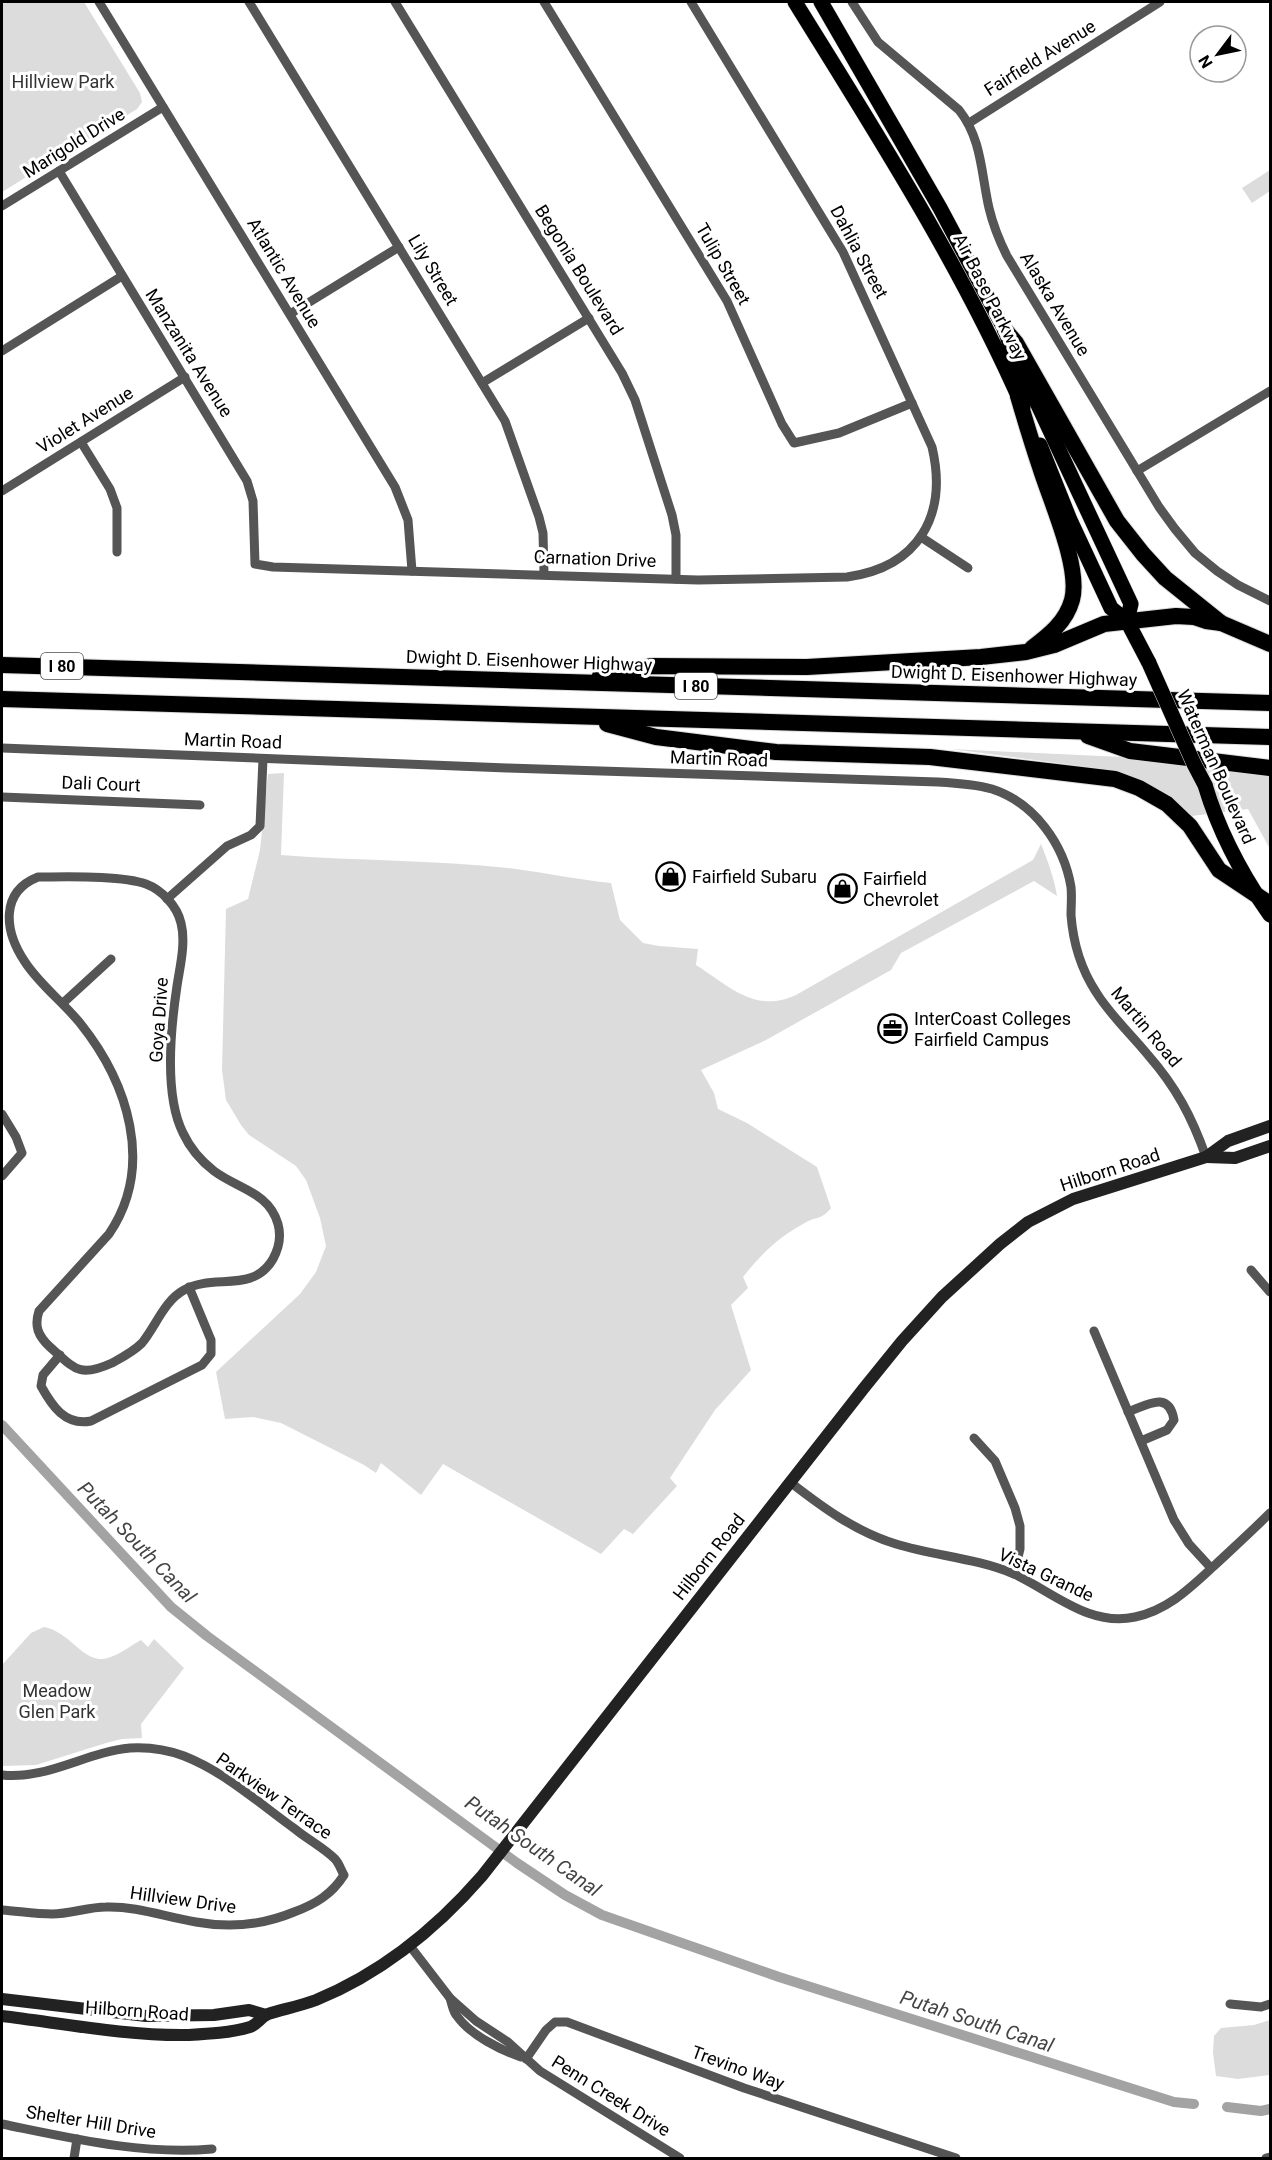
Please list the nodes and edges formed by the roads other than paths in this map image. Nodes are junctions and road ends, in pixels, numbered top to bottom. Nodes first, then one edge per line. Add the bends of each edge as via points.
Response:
1 (99, 2) edge
2 (249, 2) edge
3 (395, 2) edge
4 (544, 2) edge
5 (691, 2) edge
6 (795, 2) edge
7 (821, 2) edge
8 (852, 2) edge
9 (1160, 2) edge
10 (163, 107) junction
11 (969, 123) junction
12 (59, 171) junction
13 (2, 207) edge
14 (399, 247) junction
15 (122, 276) junction
16 (290, 314) junction
17 (589, 318) junction
18 (1005, 330) junction
19 (2, 351) edge
20 (185, 378) junction
21 (483, 383) junction
22 (1270, 391) edge
23 (1018, 396) junction
24 (912, 403) junction
25 (81, 442) junction
26 (1137, 471) junction
27 (2, 491) edge
28 (921, 537) junction
29 (117, 552) dead end
30 (255, 564) joint
31 (968, 568) dead end
32 (412, 571) junction
33 (544, 574) junction
34 (676, 579) junction
35 (1270, 601) edge
36 (1127, 621) junction
37 (1221, 622) junction
38 (1270, 644) edge
39 (1026, 652) junction
40 (1149, 663) joint
41 (2, 665) edge
42 (570, 682) junction
43 (2, 699) edge
44 (1270, 703) edge
45 (574, 716) junction
46 (1076, 731) junction
47 (1270, 737) edge
48 (2, 748) edge
49 (263, 759) junction
50 (1270, 768) edge
51 (2, 797) edge
52 (200, 805) dead end
53 (2, 890) edge
54 (11, 896) junction
55 (167, 899) junction
56 (1264, 900) edge
57 (1270, 915) edge
58 (111, 959) dead end
59 (63, 1003) junction
60 (2, 1114) edge
61 (1270, 1126) edge
62 (1270, 1146) edge
63 (1206, 1157) junction
64 (2, 1176) edge
65 (1251, 1270) dead end
66 (189, 1287) junction
67 (1270, 1292) edge
68 (1094, 1331) dead end
69 (60, 1355) junction
70 (1128, 1412) junction
71 (974, 1438) dead end
72 (1141, 1442) junction
73 (790, 1482) junction
74 (1270, 1513) edge
75 (1211, 1568) junction
76 (1014, 1574) junction
77 (2, 1775) edge
78 (344, 1875) joint
79 (2, 1910) edge
80 (410, 1946) junction
81 (450, 1998) junction
82 (2, 1999) edge
83 (1230, 2004) dead end
84 (1270, 2004) edge
85 (266, 2015) junction
86 (2, 2016) edge
87 (476, 2021) junction
88 (488, 2042) junction
89 (526, 2059) junction
90 (2, 2124) edge
91 (77, 2139) junction
92 (212, 2149) dead end
93 (932, 2155) edge
94 (1270, 2157) edge
95 (74, 2158) edge
96 (680, 2158) edge
97 (956, 2158) edge
98 (1266, 2158) edge

1 - 10 street, Atlantic Avenue
2 - 14 street, Lily Street
3 - 17 street, Begonia Boulevard
4 - 24 street, Tulip Street via 727,301 794,443 839,433
5 - 24 street, Dahlia Street via 843,252
6 - 23 main road, Air Base Parkway via 926,218
7 - 18 main road, Air Base Parkway via 946,218
8 - 11 street, Alaska Avenue via 878,42 959,110
9 - 11 street, Fairfield Avenue
10 - 12 street, Marigold Drive
10 - 16 street, Atlantic Avenue
11 - 26 street, Alaska Avenue via 997,237
12 - 13 street, Marigold Drive
12 - 15 street, Manzanita Avenue
14 - 16 street
14 - 21 street, Lily Street
15 - 19 street
15 - 20 street, Manzanita Avenue
16 - 32 street, Atlantic Avenue via 395,487 408,520
17 - 21 street
17 - 34 street, Begonia Boulevard via 636,400 672,515
18 - 36 main road, Air Base Parkway via 1131,604
18 - 37 highway via 1118,521 1166,578
20 - 25 street, Violet Avenue
20 - 30 street, Manzanita Avenue via 247,481 253,501
21 - 33 street, Lily Street via 505,421 526,477 543,533
22 - 26 street
23 - 36 main road, Air Base Parkway via 1111,608
23 - 39 highway via 1068,552 1074,586 1062,621
24 - 28 street, Dahlia Street via 937,468 938,491
25 - 27 street, Violet Avenue
25 - 29 street via 117,508
26 - 35 street, Alaska Avenue via 1169,522 1195,553 1238,585
28 - 31 street
28 - 34 street, Carnation Drive via 897,560 865,575
30 - 32 street, Carnation Drive
32 - 33 street, Carnation Drive
33 - 34 street, Carnation Drive
36 - 37 highway via 1176,616
36 - 39 highway via 1104,624
36 - 40 main road, Air Base Parkway
37 - 38 highway
39 - 42 highway via 807,667 651,666
40 - 56 main road, Waterman Boulevard, bridge via 1236,861
41 - 42 highway, Dwight D. Eisenhower Highway / I 80
42 - 44 highway, Dwight D. Eisenhower Highway / I 80
43 - 45 highway, I 80
45 - 46 highway, I 80
45 - 56 highway via 656,737 776,752 930,757 1115,779 1167,804 1190,826 1219,870
46 - 47 highway, I 80
46 - 50 highway via 1130,751
48 - 49 street, Martin Road
49 - 55 street via 260,826 251,835 227,846
49 - 63 street, Martin Road via 963,783 993,789 1037,818 1061,852 1068,873 1074,933 1087,976 1104,1003 1179,1094
51 - 52 street, Dali Court
53 - 54 street
54 - 55 street, Goya Drive via 27,881 50,877 130,880 147,884
54 - 59 street via 6,909 12,941 26,964
55 - 66 street, Goya Drive via 181,922 183,940 170,1045 175,1109 182,1132 215,1172 267,1202 280,1230 273,1260 252,1278
56 - 57 main road, Waterman Boulevard
58 - 59 street
59 - 69 street via 111,1072 129,1124 134,1154 130,1191 117,1222 39,1311 37,1331
60 - 64 street via 22,1153
61 - 63 street, Hilborn Road via 1228,1141
62 - 63 street, Hilborn Road via 1235,1158
63 - 73 street, Hilborn Road via 1073,1199 1029,1222 1000,1244 909,1333
65 - 67 street
66 - 69 street via 172,1299 142,1342 126,1356 87,1372
66 - 69 street via 211,1340 211,1354 202,1365 79,1424 64,1417 41,1386 43,1375
68 - 70 street
70 - 72 street
70 - 72 street via 1156,1401 1166,1403 1172,1410 1174,1420 1167,1430
71 - 76 street via 995,1461 1015,1508 1020,1549
72 - 75 street via 1174,1520
73 - 76 street, Vista Grande via 866,1532
73 - 80 street, Hilborn Road via 486,1870 460,1901
74 - 75 street, Vista Grande
75 - 76 street, Vista Grande via 1167,1605 1133,1618 1102,1618 1073,1608
77 - 78 street, Parkview Terrace via 31,1775 104,1752 132,1748 183,1756 213,1770 270,1811 335,1860
78 - 79 street, Hillview Drive via 335,1889 308,1907 282,1918 250,1924 195,1922 145,1910 105,1907 53,1914
80 - 81 street, Penn Creek Drive
80 - 85 street, Hilborn Road via 336,1991
81 - 87 street, Penn Creek Drive
81 - 88 street, Penn Creek Drive via 456,2015
82 - 85 street, Hilborn Road via 146,2016 249,2010
83 - 84 street
85 - 86 street, Hilborn Road via 252,2027 186,2035
87 - 88 street, Penn Creek Drive
87 - 89 street, Penn Creek Drive
88 - 89 street, Penn Creek Drive
89 - 93 street, Trevino Way via 546,2030 555,2022 567,2022
89 - 96 street, Penn Creek Drive
90 - 91 street, Shelter Hill Drive
91 - 92 street, Shelter Hill Drive via 139,2150
91 - 95 street
93 - 97 street, Trevino Way
94 - 98 street

